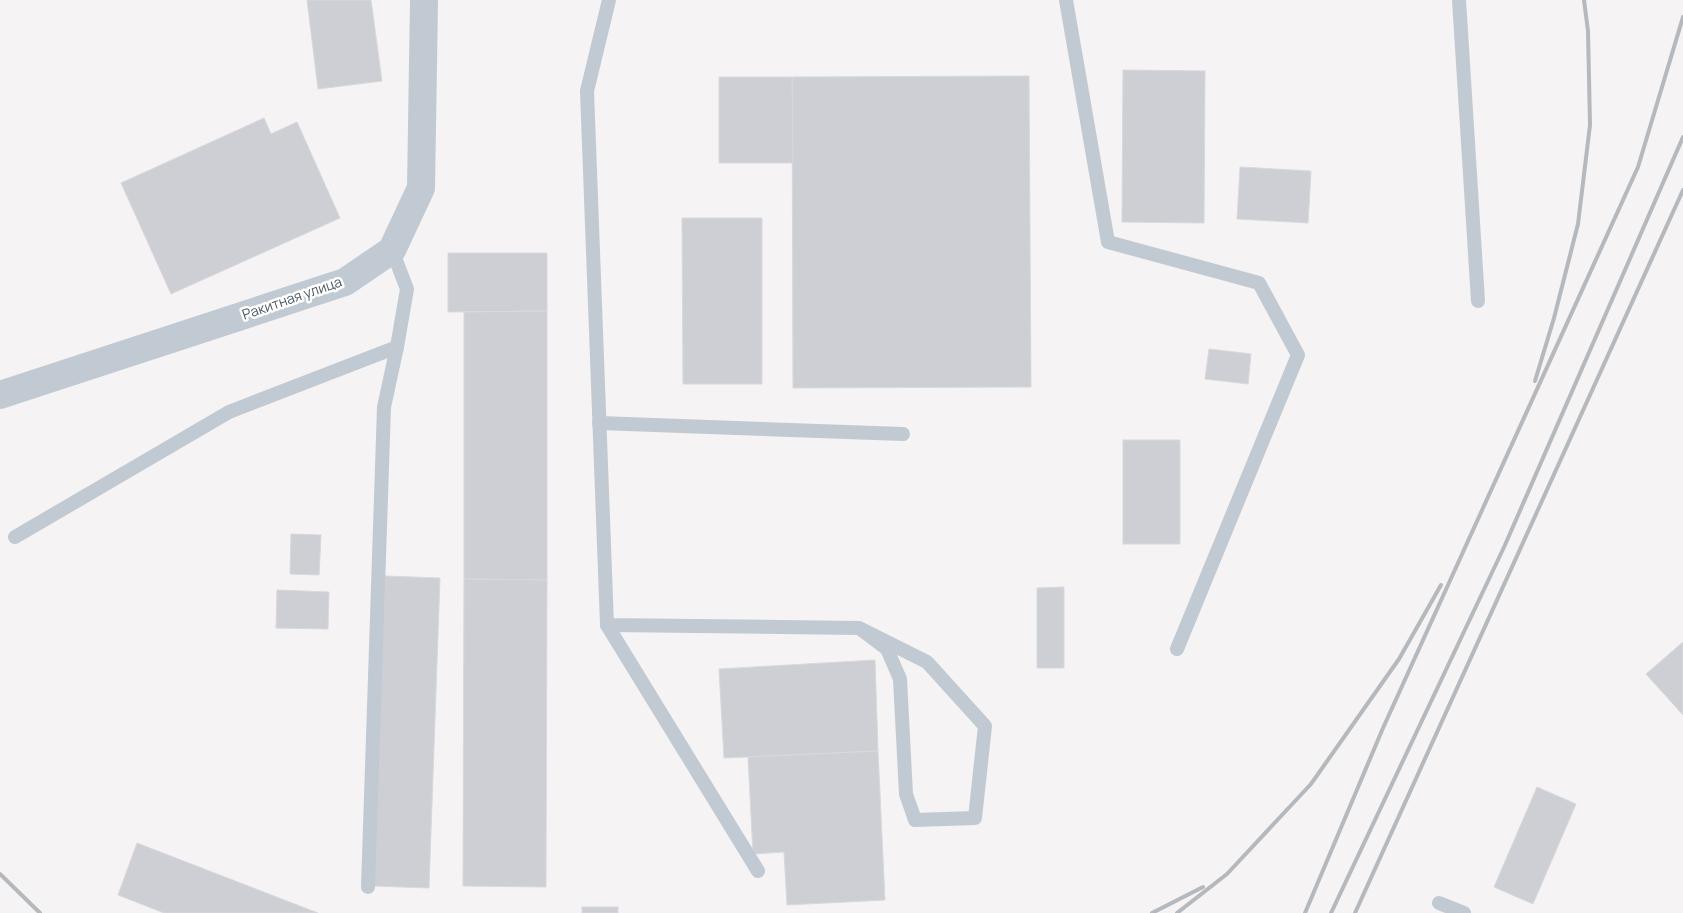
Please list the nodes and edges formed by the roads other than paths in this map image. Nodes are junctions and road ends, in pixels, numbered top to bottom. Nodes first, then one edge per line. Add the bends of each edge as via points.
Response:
1 (424, 0) edge
2 (609, 0) edge
3 (1066, 0) edge
4 (1459, 0) edge
5 (392, 250) junction
6 (1478, 301) dead end
7 (398, 347) junction
8 (0, 395) edge
9 (599, 423) junction
10 (903, 434) dead end
11 (15, 538) dead end
12 (607, 625) junction
13 (859, 628) junction
14 (1177, 649) dead end
15 (758, 871) dead end
16 (368, 887) dead end
17 (1439, 902) dead end
18 (1464, 913) edge

1 - 5 street via 421,188
2 - 9 lane via 587,91
3 - 14 lane via 1108,242 1258,283 1298,355
4 - 6 lane
5 - 7 lane via 406,289
5 - 8 street, Ракитная улица via 344,282
7 - 11 lane via 229,412
7 - 16 lane via 384,407
9 - 10 lane
9 - 12 lane
12 - 13 lane
12 - 15 lane
13 - 13 lane via 927,662 985,726 975,818 915,820 906,794 900,679 887,649
17 - 18 lane

